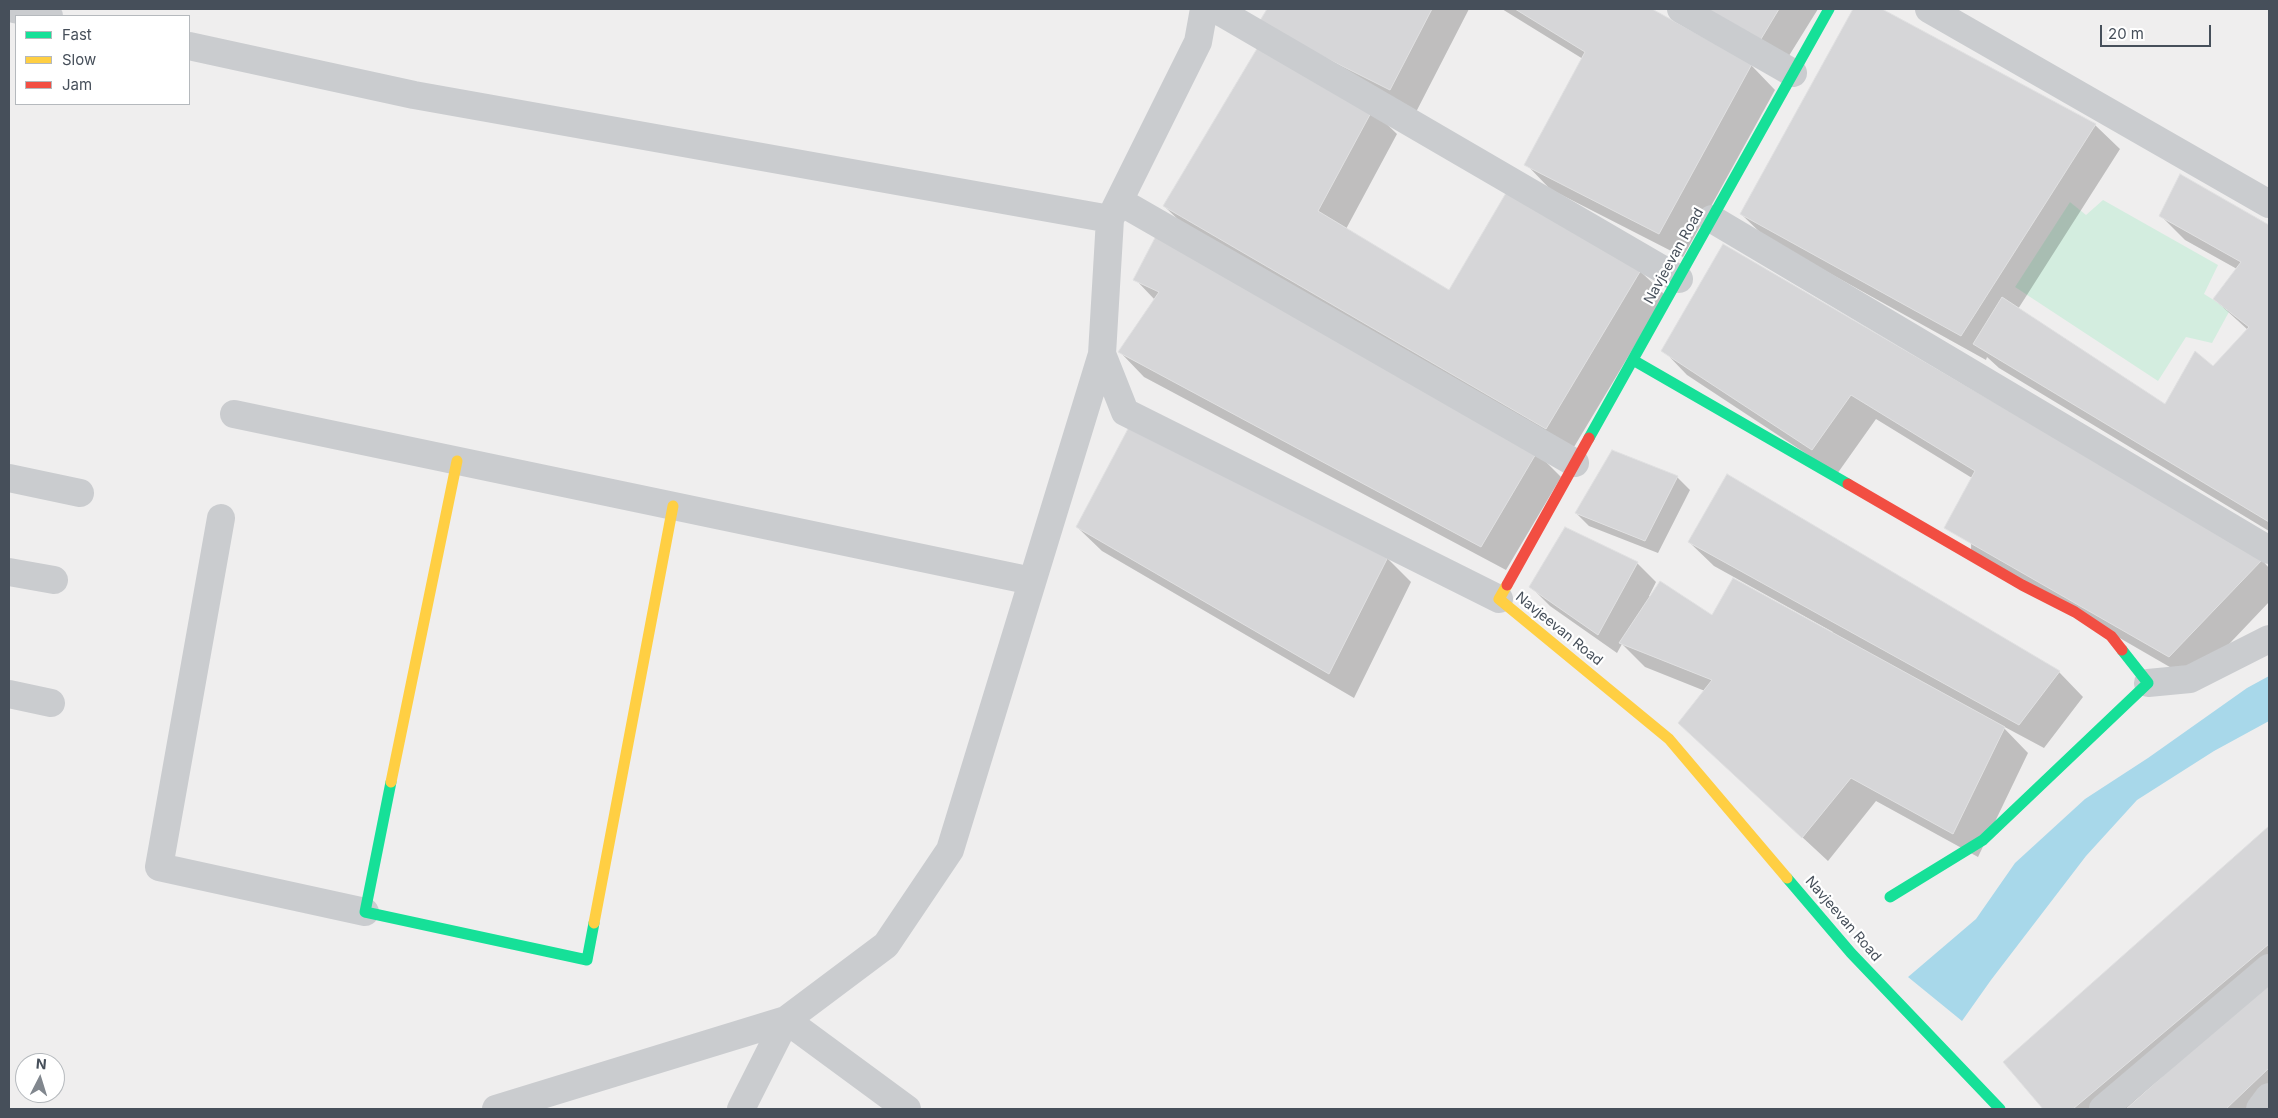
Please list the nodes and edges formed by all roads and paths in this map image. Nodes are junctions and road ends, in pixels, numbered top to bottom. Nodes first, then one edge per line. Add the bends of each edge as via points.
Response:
1 (14, 9) edge
2 (1212, 9) edge
3 (1681, 9) edge
4 (1829, 9) edge
5 (1929, 9) edge
6 (44, 15) edge
7 (190, 46) edge
8 (1793, 73) junction
9 (2269, 204) edge
10 (1115, 210) junction
11 (1712, 219) junction
12 (1679, 279) junction
13 (1102, 354) junction
14 (1633, 360) junction
15 (234, 414) dead end
16 (457, 461) junction
17 (1576, 464) junction
18 (9, 478) edge
19 (80, 493) dead end
20 (673, 506) junction
21 (221, 518) dead end
22 (2269, 550) edge
23 (9, 572) edge
24 (54, 580) dead end
25 (1032, 581) junction
26 (1499, 599) junction
27 (2269, 639) edge
28 (2148, 683) junction
29 (9, 694) edge
30 (50, 703) dead end
31 (1890, 897) dead end
32 (366, 912) junction
33 (2269, 968) edge
34 (786, 1020) junction
35 (2269, 1097) edge
36 (496, 1109) edge
37 (740, 1109) edge
38 (907, 1109) edge
39 (2000, 1109) edge
40 (2103, 1109) edge
41 (2260, 1109) edge

1 - 6 street
2 - 10 street
2 - 12 street
3 - 8 street
4 - 8 street, Navjeevan Road
5 - 9 street
7 - 10 street via 414,95
8 - 11 street, Navjeevan Road
10 - 13 street
10 - 17 street
11 - 12 street, Navjeevan Road
11 - 22 street
12 - 14 street, Navjeevan Road
13 - 25 street
13 - 26 street via 1125,412
14 - 17 street, Navjeevan Road
14 - 28 street via 2022,585 2075,612 2111,636
15 - 16 street
16 - 20 street
16 - 32 street
17 - 26 street, Navjeevan Road
18 - 19 street
20 - 25 street
20 - 32 street via 586,960
21 - 32 street via 159,867
23 - 24 street
25 - 34 street via 950,850 886,945
26 - 39 street, Navjeevan Road via 1669,739 1851,953
27 - 28 street via 2190,679
28 - 31 street via 1982,840
29 - 30 street
33 - 40 street
34 - 36 street
34 - 37 street
34 - 38 street
35 - 41 street

